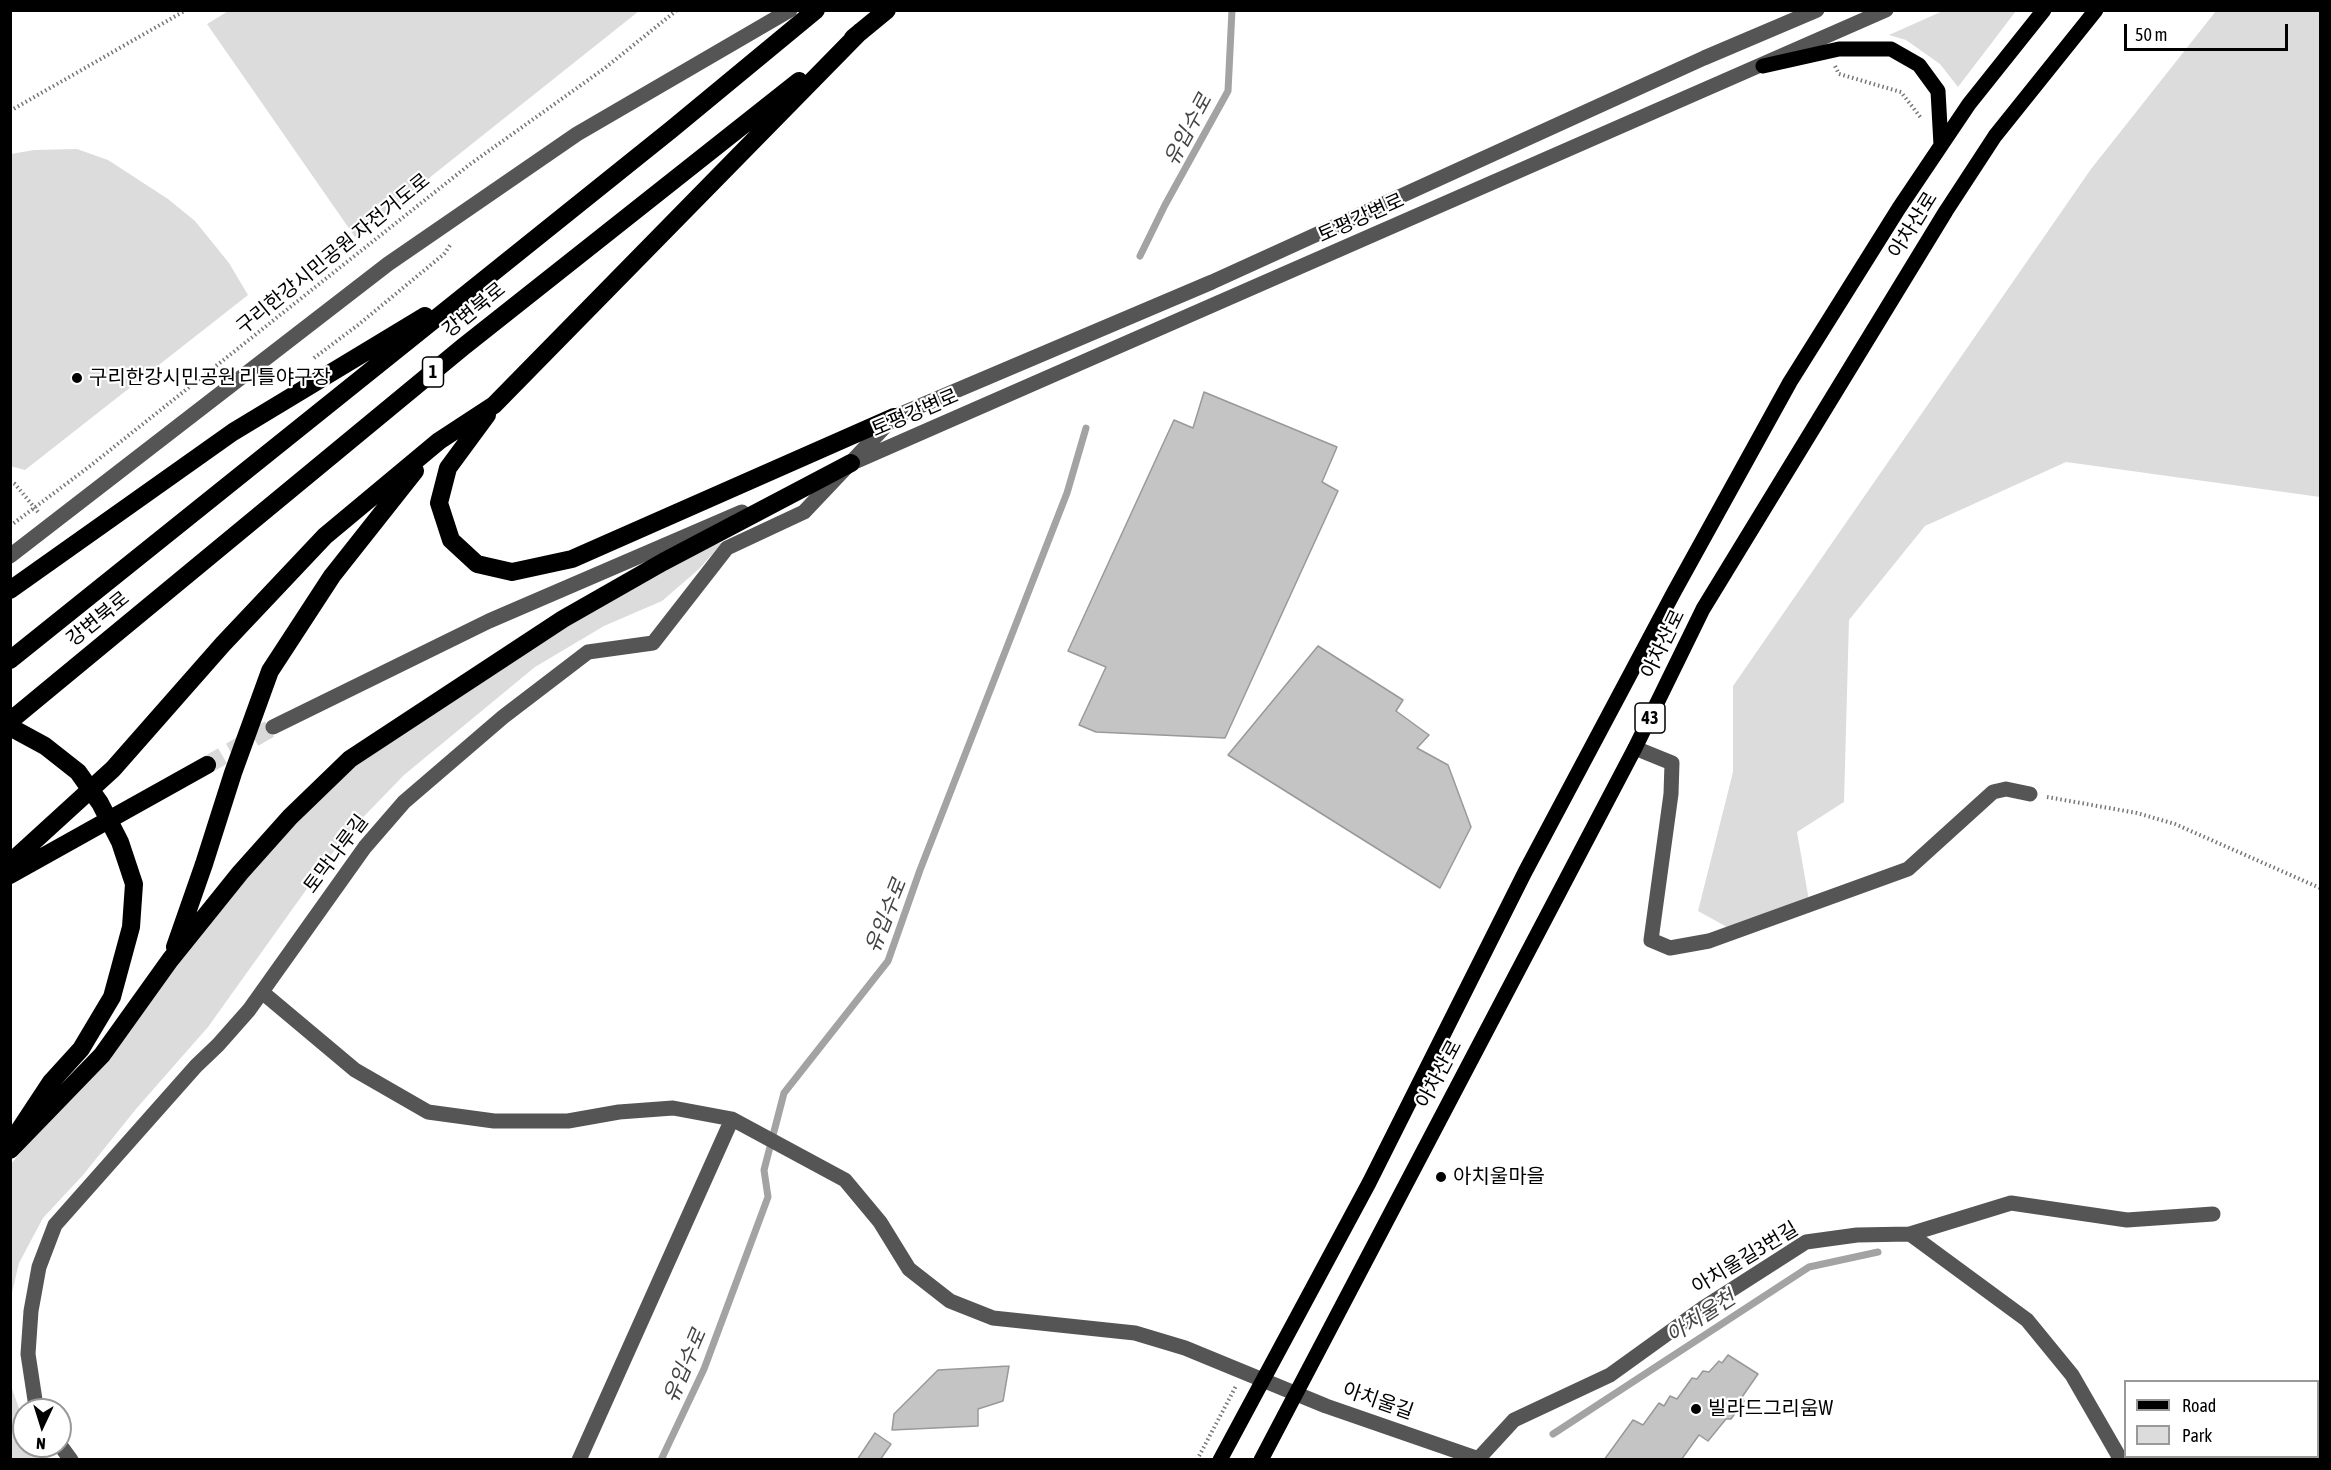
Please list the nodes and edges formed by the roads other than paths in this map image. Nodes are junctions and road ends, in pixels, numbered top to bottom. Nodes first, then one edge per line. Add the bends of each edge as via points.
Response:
1 (790, 10) edge
2 (816, 10) edge
3 (887, 10) edge
4 (1816, 10) edge
5 (1886, 10) edge
6 (2043, 10) edge
7 (2096, 10) edge
8 (861, 32) junction
9 (1763, 66) junction
10 (1941, 145) junction
11 (488, 277) junction
12 (494, 405) junction
13 (894, 417) junction
14 (439, 441) junction
15 (851, 463) junction
16 (10, 556) edge
17 (10, 590) edge
18 (10, 660) edge
19 (10, 721) edge
20 (273, 727) tunnel mouth
21 (10, 728) edge
22 (1635, 748) junction
23 (207, 765) tunnel mouth
24 (2030, 794) road end
25 (10, 863) edge
26 (10, 875) edge
27 (170, 960) junction
28 (262, 992) junction
29 (736, 1121) junction
30 (10, 1144) edge
31 (10, 1150) edge
32 (2213, 1214) dead end
33 (1910, 1234) junction
34 (1262, 1380) junction
35 (1295, 1393) junction
36 (35, 1398) edge
37 (1480, 1459) edge
38 (579, 1460) edge
39 (1220, 1460) edge
40 (1261, 1460) edge
41 (2121, 1460) edge

1 - 16 street via 577,134 388,264
2 - 11 highway, 강변북로 / 1
3 - 8 highway, 강변북로 / 1
4 - 13 street, 토평강변로 via 1212,282
5 - 9 street, 토평강변로
6 - 10 main road, 아차산로 / 43
7 - 22 main road, 아차산로 / 43 via 1995,136 1946,211 1703,609
8 - 12 highway
8 - 19 highway, 강변북로 / 1 via 463,347
9 - 10 main road via 1839,49 1891,49 1919,65 1938,92
9 - 15 street, 토평강변로
10 - 34 main road, 아차산로 / 43 via 1790,382 1674,592 1525,872 1370,1183
11 - 17 highway via 233,432
11 - 18 highway, 강변북로 / 1
12 - 13 highway via 448,468 439,503 451,540 477,564 512,572 572,559
12 - 14 highway
13 - 15 street, 토막나루길
14 - 25 highway via 325,536 113,769
14 - 27 highway via 332,576 270,671
15 - 20 street, 토평강변로 via 489,621
15 - 27 highway via 563,618 350,759 290,817
15 - 28 street, 토막나루길 via 804,512 727,549 652,643 588,652 503,717 404,802 365,847
21 - 30 highway via 45,746 78,772 120,842 134,884 131,927 112,997 81,1049 51,1082
22 - 24 street via 1672,764 1652,940 1670,948 1709,941 1908,869 1994,792 2006,789
22 - 35 main road, 아차산로 / 43
23 - 26 highway
27 - 31 highway via 102,1055
28 - 29 street, 아치울길 via 355,1070 428,1112 494,1120 568,1121 673,1108
28 - 36 street, 토막나루길 via 55,1225 39,1267 31,1311 28,1354
29 - 34 street, 아치울길 via 844,1180 880,1222 909,1269 950,1301 993,1318 1135,1334 1185,1348
29 - 38 street
32 - 33 street, 아치울길3번길 via 2127,1220 2011,1203
33 - 37 street, 아치울길3번길 via 1857,1235 1806,1242 1703,1308 1610,1375 1514,1420
33 - 41 street via 2027,1320 2072,1375
34 - 35 street, 아치울길
34 - 39 main road, 아차산로 / 43
35 - 37 street, 아치울길
35 - 40 main road, 아차산로 / 43

